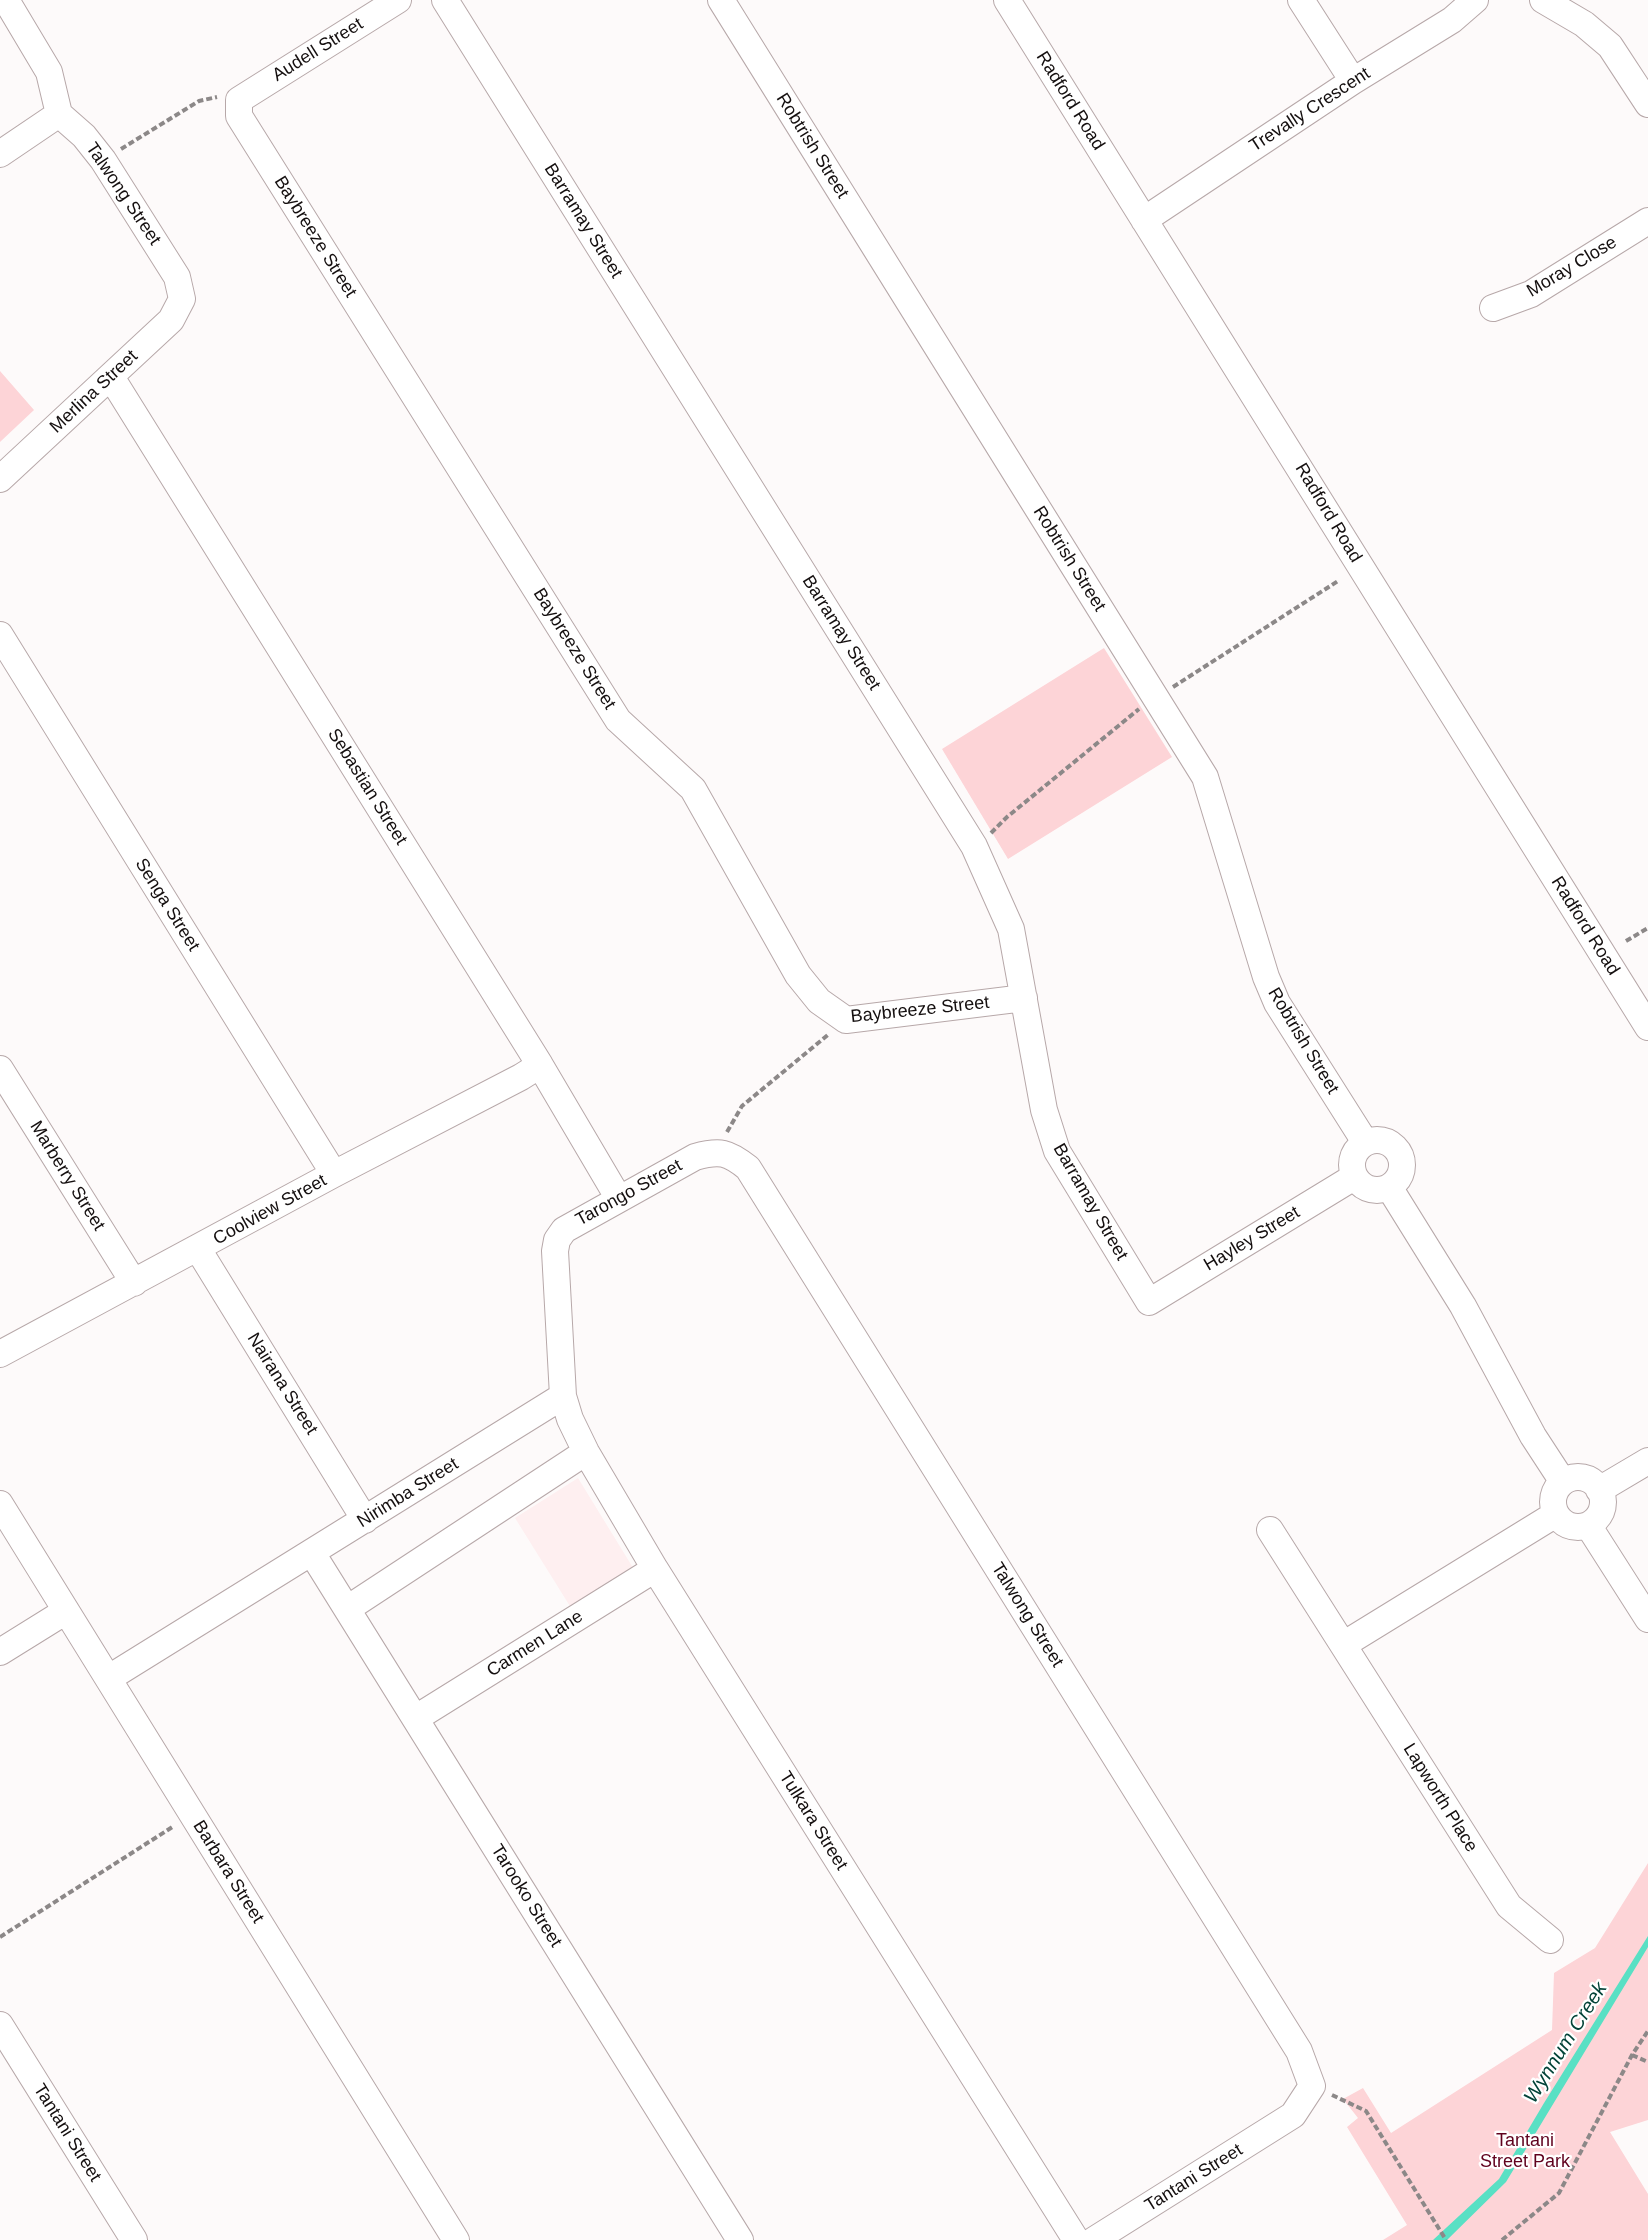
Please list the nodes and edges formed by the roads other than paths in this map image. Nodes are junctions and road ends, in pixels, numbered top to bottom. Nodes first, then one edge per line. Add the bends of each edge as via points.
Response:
1 (6, 0) edge
2 (398, 0) edge
3 (445, 0) edge
4 (721, 0) edge
5 (1007, 0) edge
6 (1302, 0) edge
7 (1475, 0) edge
8 (1543, 0) edge
9 (1353, 81) junction
10 (232, 99) joint
11 (1648, 104) edge
12 (59, 114) junction
13 (0, 154) edge
14 (1144, 220) junction
15 (1648, 221) edge
16 (182, 299) joint
17 (1493, 308) dead end
18 (111, 377) junction
19 (0, 479) edge
20 (0, 635) edge
21 (1024, 998) junction
22 (1648, 1027) edge
23 (540, 1065) junction
24 (0, 1070) edge
25 (1365, 1142) junction
26 (705, 1154) joint
27 (334, 1174) junction
28 (1354, 1177) junction
29 (1389, 1187) junction
30 (619, 1199) junction
31 (198, 1249) junction
32 (134, 1282) junction
33 (1149, 1302) joint
34 (0, 1354) edge
35 (563, 1396) junction
36 (586, 1452) junction
37 (1648, 1461) edge
38 (1563, 1482) junction
39 (1599, 1490) junction
40 (0, 1504) edge
41 (1556, 1514) junction
42 (365, 1520) junction
43 (1588, 1525) junction
44 (1270, 1530) dead end
45 (312, 1553) junction
46 (655, 1569) junction
47 (347, 1608) junction
48 (66, 1611) junction
49 (1648, 1619) edge
50 (1343, 1644) junction
51 (0, 1652) edge
52 (109, 1678) junction
53 (416, 1718) junction
54 (1550, 1940) dead end
55 (0, 2025) edge
56 (1293, 2115) joint
57 (134, 2240) edge
58 (456, 2240) edge
59 (740, 2240) edge
60 (1076, 2240) edge
61 (1094, 2240) edge

1 - 12 street via 49,72
2 - 10 street, Audell Street
3 - 21 street, Barramay Street via 974,846 1011,929
4 - 25 street, Robtrish Street via 1205,777 1277,1003
5 - 14 street, Radford Road
6 - 9 street
7 - 9 street, Trevally Crescent via 1452,20
8 - 11 street via 1584,24 1610,46
9 - 14 street, Trevally Crescent
10 - 21 street, Baybreeze Street via 239,116 618,720 693,789 798,975 819,1001 846,1020
12 - 13 street
12 - 16 street, Talwong Street via 103,160 177,277
14 - 22 street, Radford Road
15 - 17 street, Moray Close via 1531,294
16 - 18 street, Merlina Street via 171,320
18 - 19 street, Merlina Street
18 - 23 street, Sebastian Street
20 - 27 street, Senga Street
21 - 33 street, Barramay Street via 1044,1110 1057,1151
23 - 27 street, Coolview Street
23 - 30 street, Sebastian Street
24 - 32 street, Marberry Street
25 - 28 street via 1353,1157
25 - 29 street via 1384,1140 1399,1153 1401,1172
26 - 30 street, Tarongo Street
26 - 56 street, Talwong Street via 734,1157 748,1168 1299,2051 1312,2086
27 - 31 street, Coolview Street
28 - 29 street via 1370,1189
28 - 33 street, Hayley Street
29 - 38 street via 1463,1306 1533,1436
30 - 35 street, Tarongo Street via 564,1230 557,1240
31 - 32 street, Coolview Street
31 - 42 street, Nairana Street
32 - 34 street, Coolview Street
35 - 36 street, Tulkara Street
35 - 42 street, Nirimba Street
36 - 46 street, Tulkara Street
36 - 47 street
37 - 39 street
38 - 39 street via 1580,1478
38 - 41 street via 1552,1502
39 - 43 street via 1601,1510
40 - 48 street, Barbara Street
41 - 43 street via 1565,1524
41 - 50 street
42 - 45 street, Nirimba Street
43 - 49 street
44 - 50 street, Lapworth Place
45 - 47 street, Tarooko Street
45 - 52 street, Nirimba Street
46 - 53 street, Carmen Lane
46 - 60 street, Tulkara Street
47 - 53 street, Tarooko Street
48 - 51 street
48 - 52 street, Barbara Street
50 - 54 street, Lapworth Place via 1509,1906
52 - 58 street, Barbara Street
53 - 59 street, Tarooko Street
55 - 57 street, Tantani Street
56 - 61 street, Tantani Street

